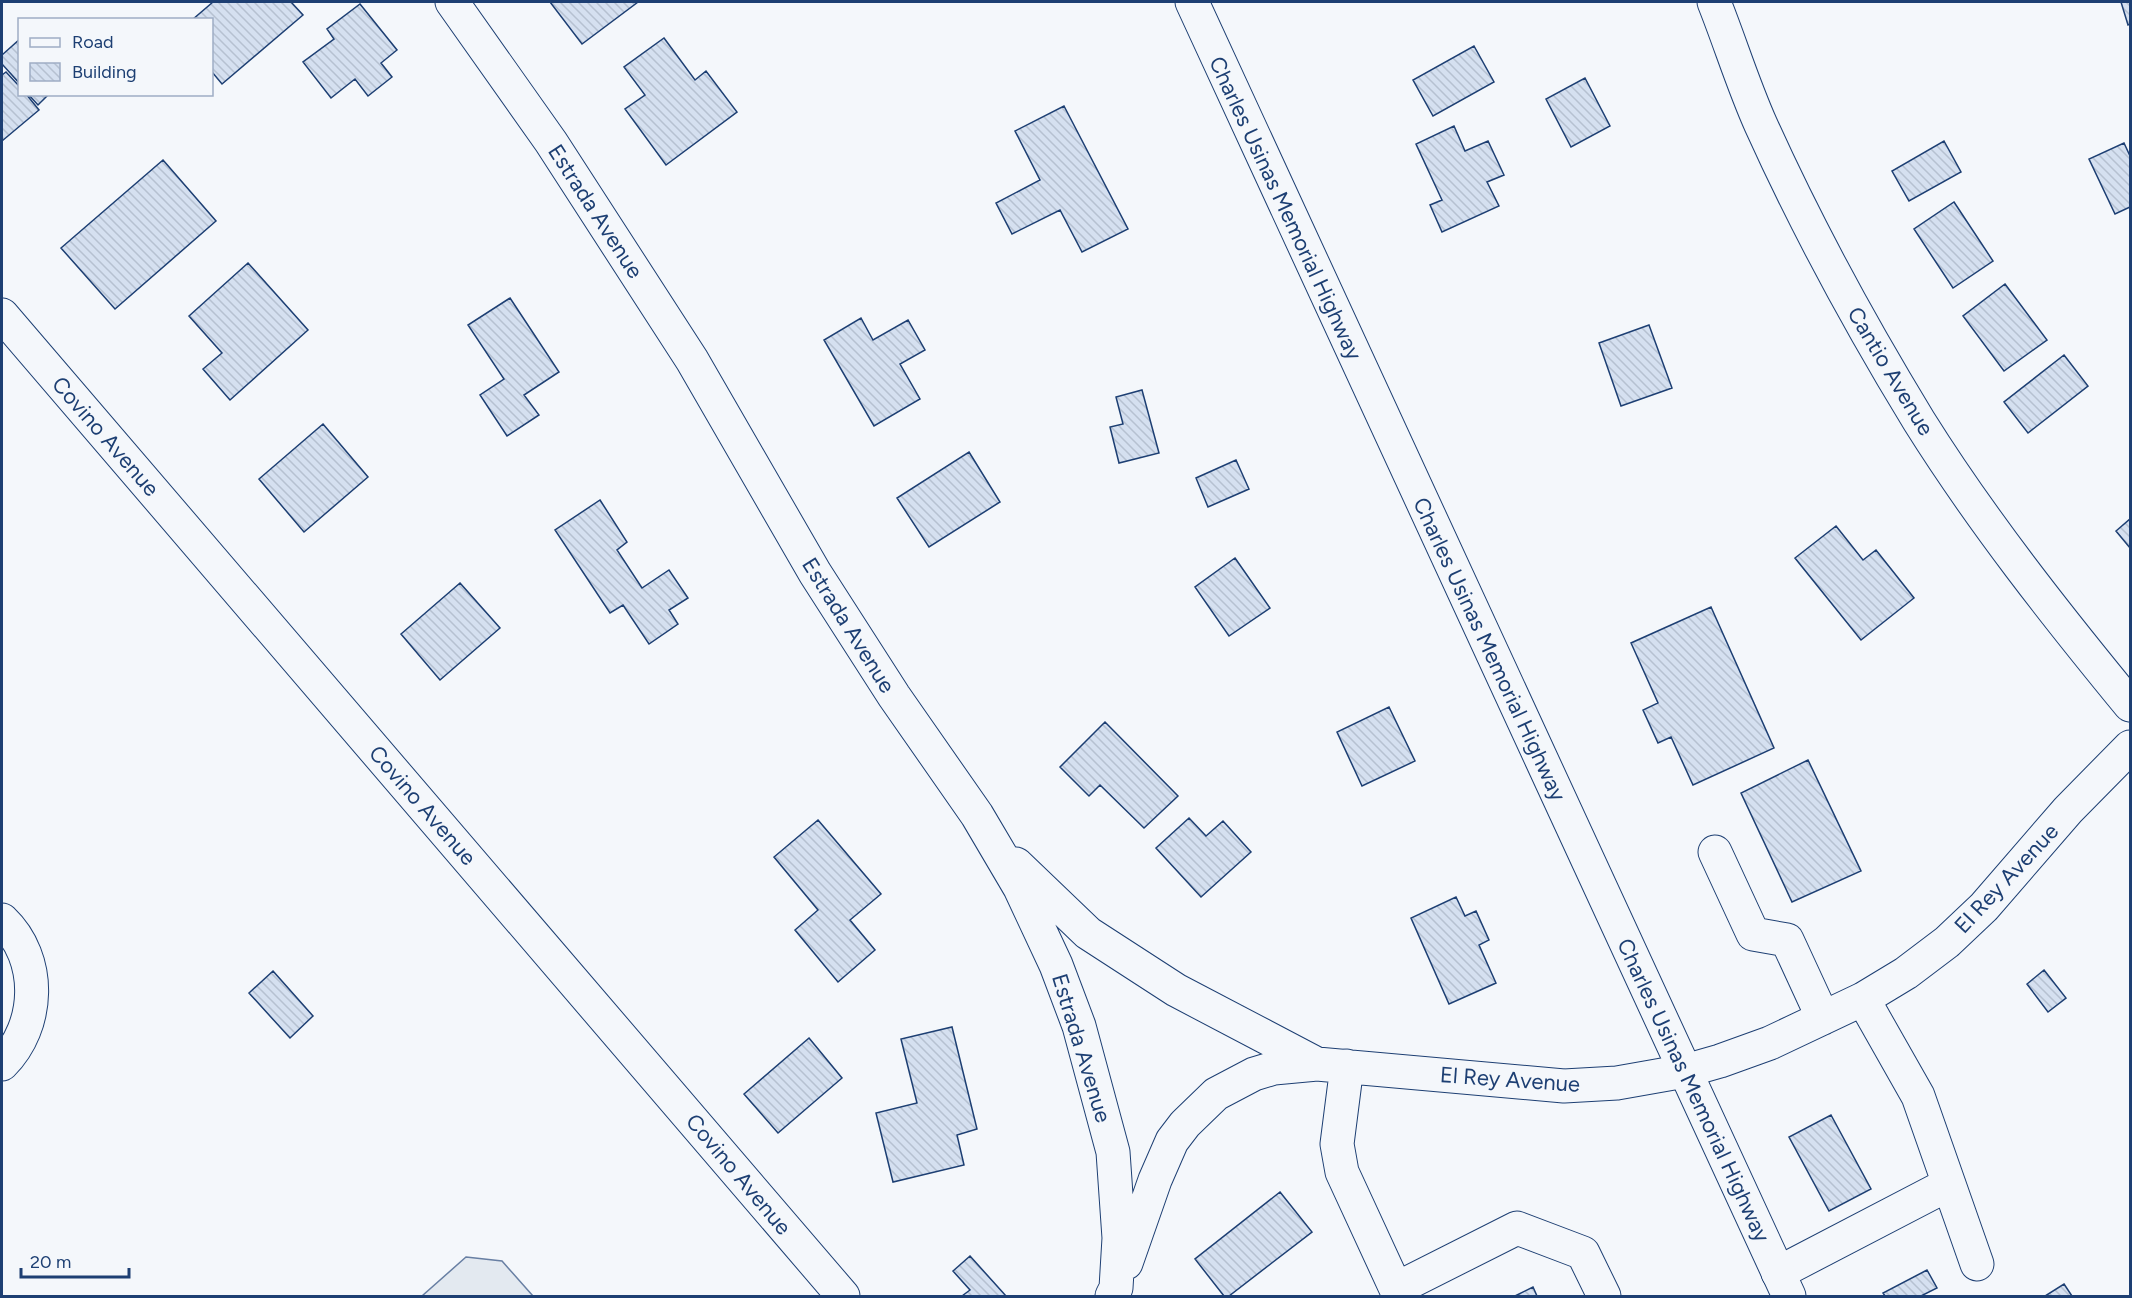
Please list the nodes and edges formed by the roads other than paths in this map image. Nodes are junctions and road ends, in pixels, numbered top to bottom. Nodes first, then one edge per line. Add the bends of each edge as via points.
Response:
1 (452, 2) edge
2 (1191, 2) edge
3 (1714, 2) edge
4 (2, 315) edge
5 (2130, 705) edge
6 (2130, 747) edge
7 (994, 843) junction
8 (1715, 852) dead end
9 (2, 920) edge
10 (1863, 999) junction
11 (1823, 1018) junction
12 (2, 1064) edge
13 (1332, 1065) junction
14 (1685, 1071) junction
15 (1949, 1184) junction
16 (1977, 1264) dead end
17 (1784, 1285) edge
18 (1114, 1292) edge
19 (843, 1296) edge
20 (1604, 1296) edge

1 - 7 main road, Estrada Avenue via 551,141 692,360 815,573
2 - 14 main road, Charles Usinas Memorial Highway
3 - 5 main road, Cantio Avenue via 1760,123 1834,275 1920,422 1984,517
4 - 19 main road, Covino Avenue
6 - 10 main road, El Rey Avenue via 2068,810 1984,907 1947,942
7 - 13 main road via 1088,933 1176,990
7 - 18 main road, Estrada Avenue via 1056,965 1079,1026 1113,1152 1119,1238
8 - 11 main road via 1753,934 1787,940
9 - 12 main road via 23,952 33,1001 25,1032
10 - 11 main road, El Rey Avenue
10 - 15 main road via 1918,1096
11 - 14 main road, El Rey Avenue via 1770,1043
13 - 14 main road, El Rey Avenue via 1564,1086 1617,1083
13 - 18 main road, El Rey Avenue via 1274,1068 1254,1074 1216,1094 1185,1124 1172,1141 1155,1180
13 - 20 main road via 1342,1172 1396,1289 1517,1228 1583,1253
14 - 17 main road, Charles Usinas Memorial Highway
15 - 16 main road
15 - 17 main road

